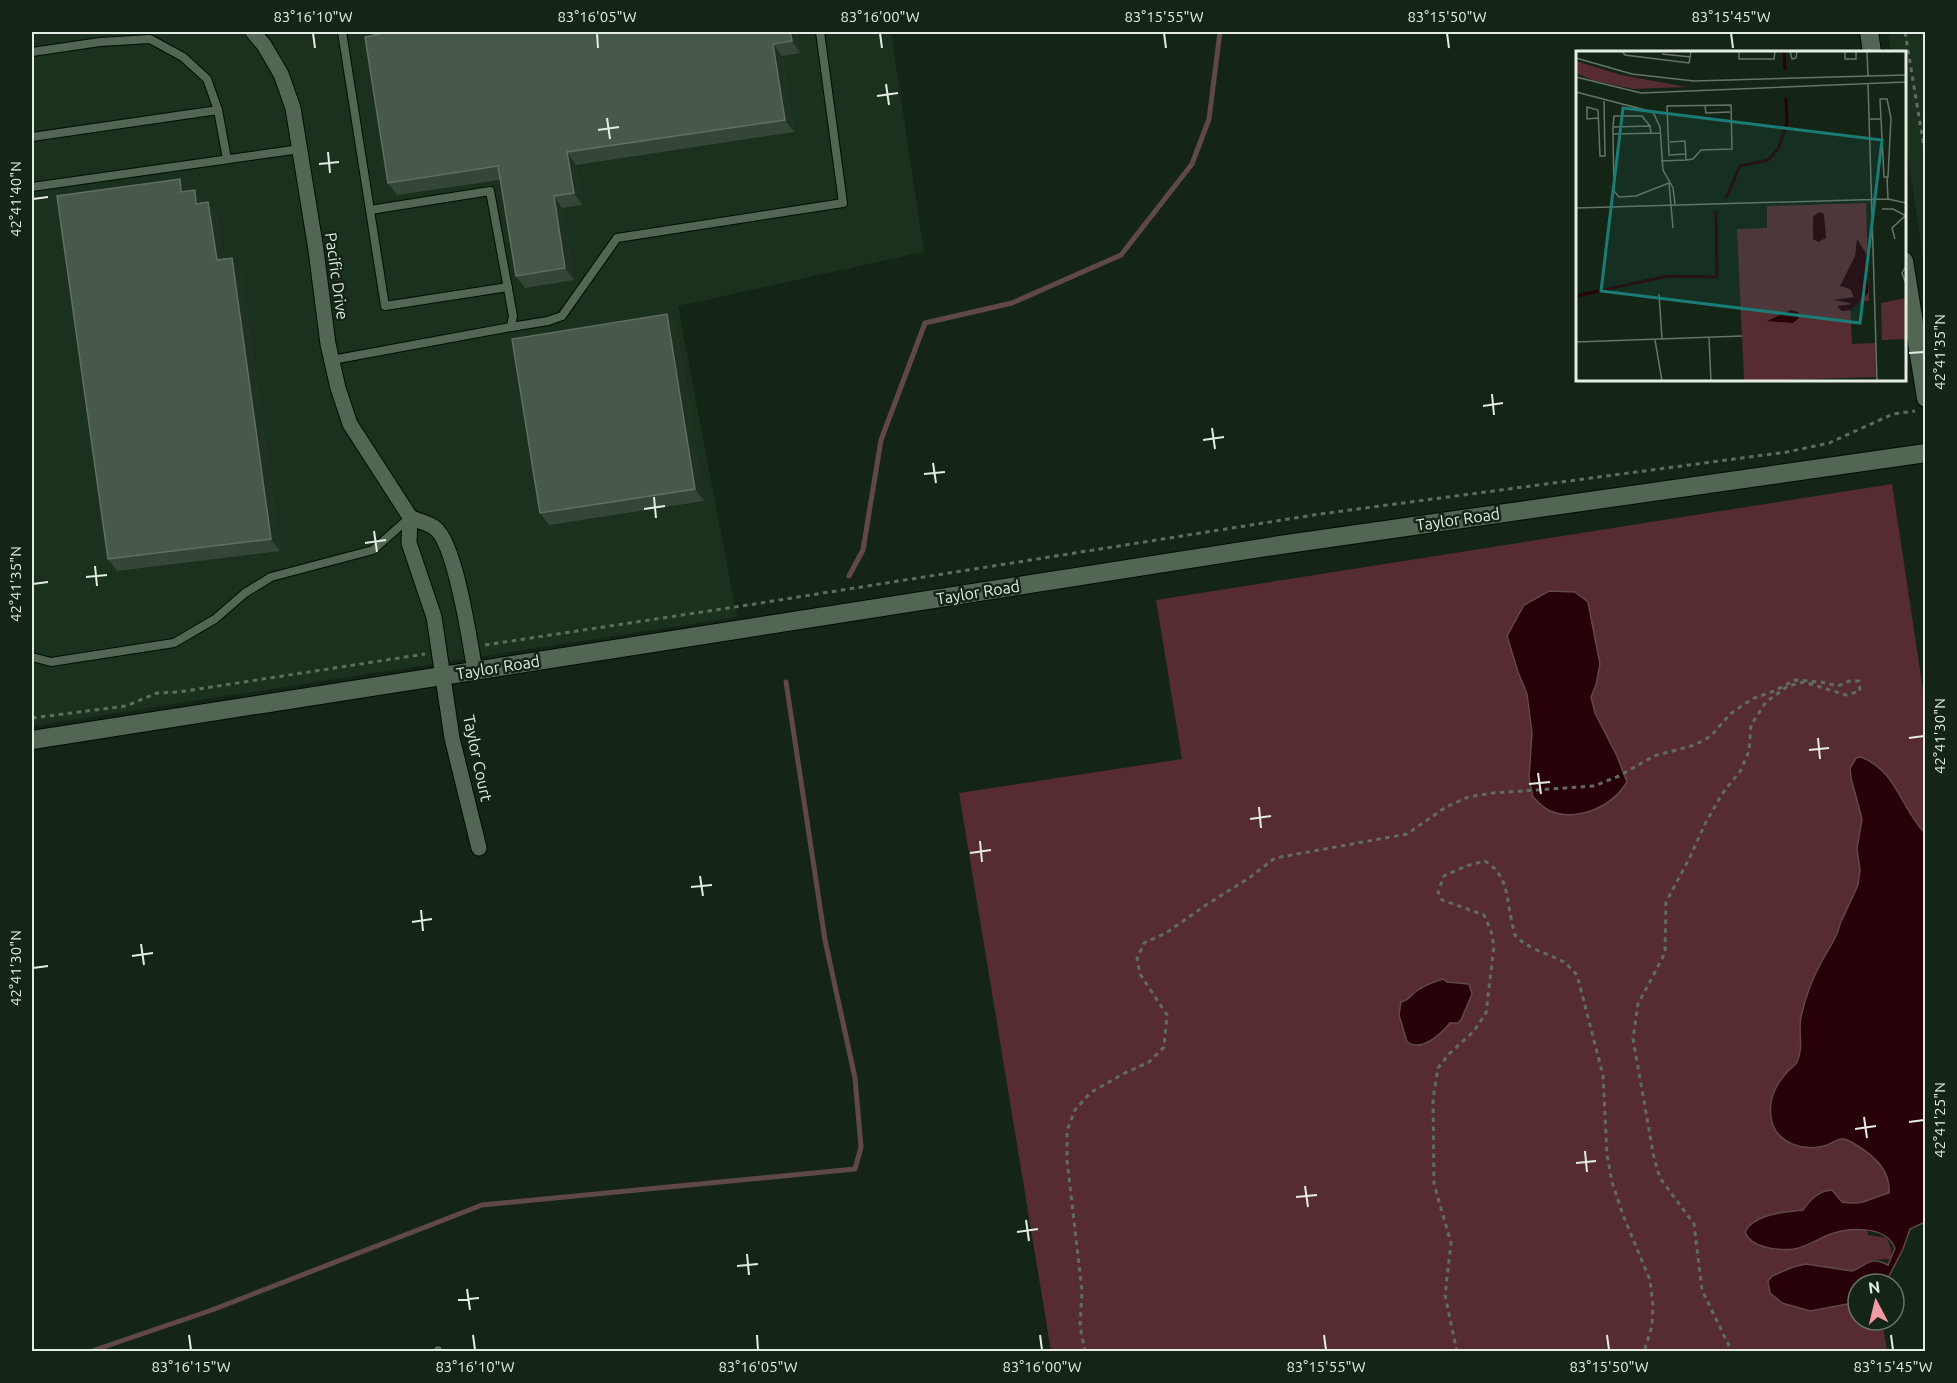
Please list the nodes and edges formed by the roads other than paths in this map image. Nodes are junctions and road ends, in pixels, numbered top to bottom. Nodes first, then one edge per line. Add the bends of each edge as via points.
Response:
1 (253, 32) edge
2 (342, 32) edge
3 (820, 32) edge
4 (1869, 32) edge
5 (32, 51) edge
6 (1872, 51) edge
7 (218, 110) junction
8 (32, 137) edge
9 (300, 149) junction
10 (227, 159) junction
11 (32, 187) edge
12 (370, 210) junction
13 (1906, 268) edge
14 (508, 287) junction
15 (511, 327) junction
16 (332, 360) junction
17 (1926, 398) edge
18 (1926, 453) edge
19 (410, 517) junction
20 (32, 657) edge
21 (475, 671) junction
22 (444, 676) junction
23 (32, 740) edge
24 (479, 848) dead end

1 - 9 street, Pacific Drive via 281,74 293,108
2 - 12 lane
3 - 15 lane via 843,203 617,238 562,316
4 - 6 street
5 - 7 lane via 150,39 183,57 207,80
7 - 8 lane
7 - 10 lane
9 - 10 lane
9 - 16 street, Pacific Drive
10 - 11 lane
12 - 14 lane via 490,191
12 - 14 lane via 385,306
13 - 17 street
14 - 15 lane
15 - 16 lane
16 - 19 street, Pacific Drive via 350,424
18 - 21 street, Taylor Road via 1280,545
19 - 20 lane via 373,550 271,577 174,644 51,662
19 - 21 street via 436,529 446,547 459,586
19 - 22 street via 409,543 434,617
21 - 22 street, Taylor Road
22 - 23 street, Taylor Road
22 - 24 street, Taylor Court via 452,738

